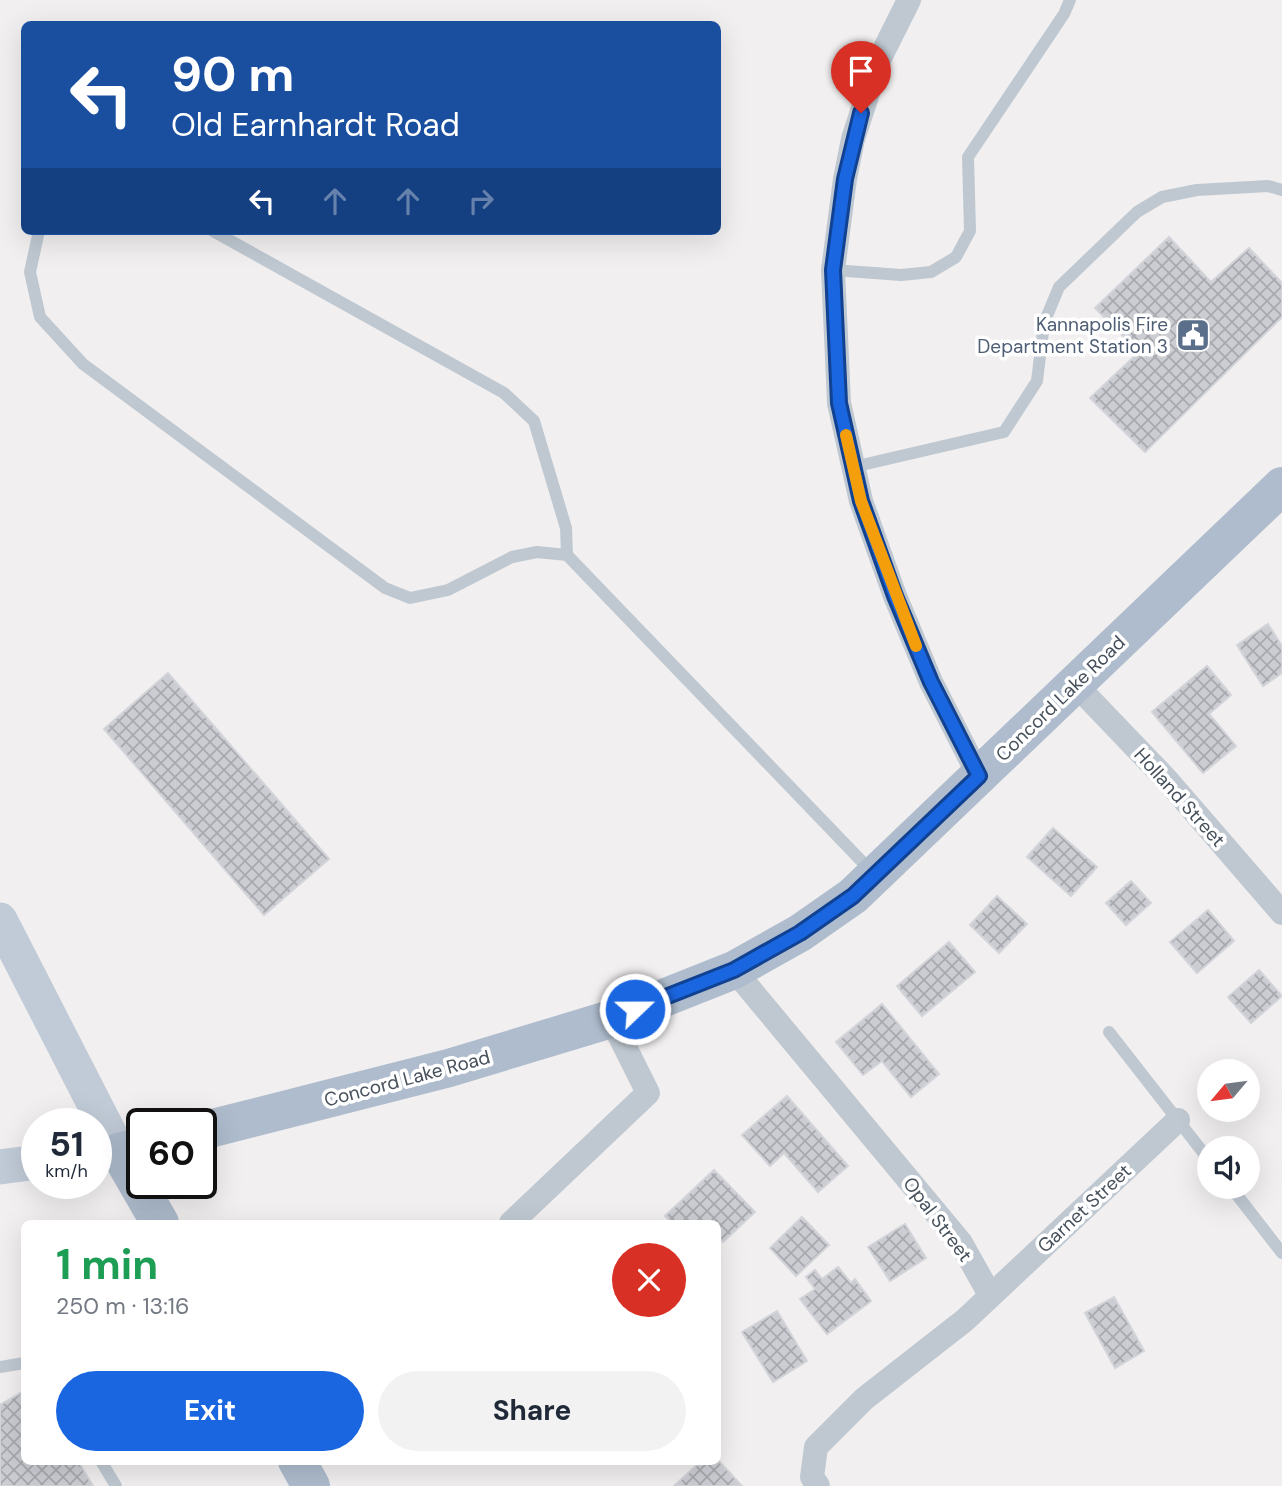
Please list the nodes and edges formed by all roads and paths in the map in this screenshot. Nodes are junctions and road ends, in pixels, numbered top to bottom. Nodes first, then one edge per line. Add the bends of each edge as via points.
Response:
1 (909, 0) edge
2 (1070, 0) edge
3 (1282, 190) edge
4 (37, 235) edge
5 (220, 235) edge
6 (833, 270) junction
7 (853, 467) junction
8 (1282, 486) edge
9 (567, 555) junction
10 (1075, 684) junction
11 (979, 776) junction
12 (875, 875) junction
13 (1282, 913) edge
14 (0, 920) edge
15 (734, 970) junction
16 (611, 1019) junction
17 (1109, 1032) dead end
18 (1178, 1120) junction
19 (217, 1127) edge
20 (1197, 1145) edge
21 (119, 1151) edge
22 (21, 1165) edge
23 (0, 1167) edge
24 (1240, 1199) edge
25 (158, 1220) edge
26 (514, 1220) edge
27 (1282, 1253) edge
28 (990, 1295) junction
29 (21, 1364) edge
30 (0, 1367) edge
31 (103, 1465) edge
32 (298, 1465) edge
33 (114, 1485) edge
34 (311, 1486) edge
35 (818, 1486) edge

1 - 6 street via 878,62 853,139
2 - 6 lane via 968,157 970,231 956,257 931,272 901,275
3 - 7 lane via 1268,186 1197,190 1162,197 1137,212 1059,287 1044,323 1037,381 1004,432
4 - 9 lane via 30,272 40,317 83,364 385,588 410,598 448,590 512,557 537,552
5 - 9 lane via 504,393 534,421 566,528
6 - 7 street via 839,403
7 - 11 street via 895,596 931,682
8 - 10 main road, Concord Lake Road
9 - 12 lane
10 - 11 main road, Concord Lake Road
10 - 13 street, Holland Street via 1167,780
11 - 12 main road, Concord Lake Road
12 - 15 main road, Concord Lake Road via 800,933
14 - 21 main road
15 - 16 main road, Concord Lake Road
15 - 28 street, Opal Street via 961,1243
16 - 19 main road, Concord Lake Road via 449,1068
16 - 26 street via 648,1093
17 - 18 lane
18 - 20 lane
18 - 28 street, Garnet Street
21 - 25 main road
22 - 23 main road
24 - 27 lane
28 - 35 street via 864,1399 816,1447 812,1476
29 - 30 lane
31 - 33 lane
32 - 34 main road

